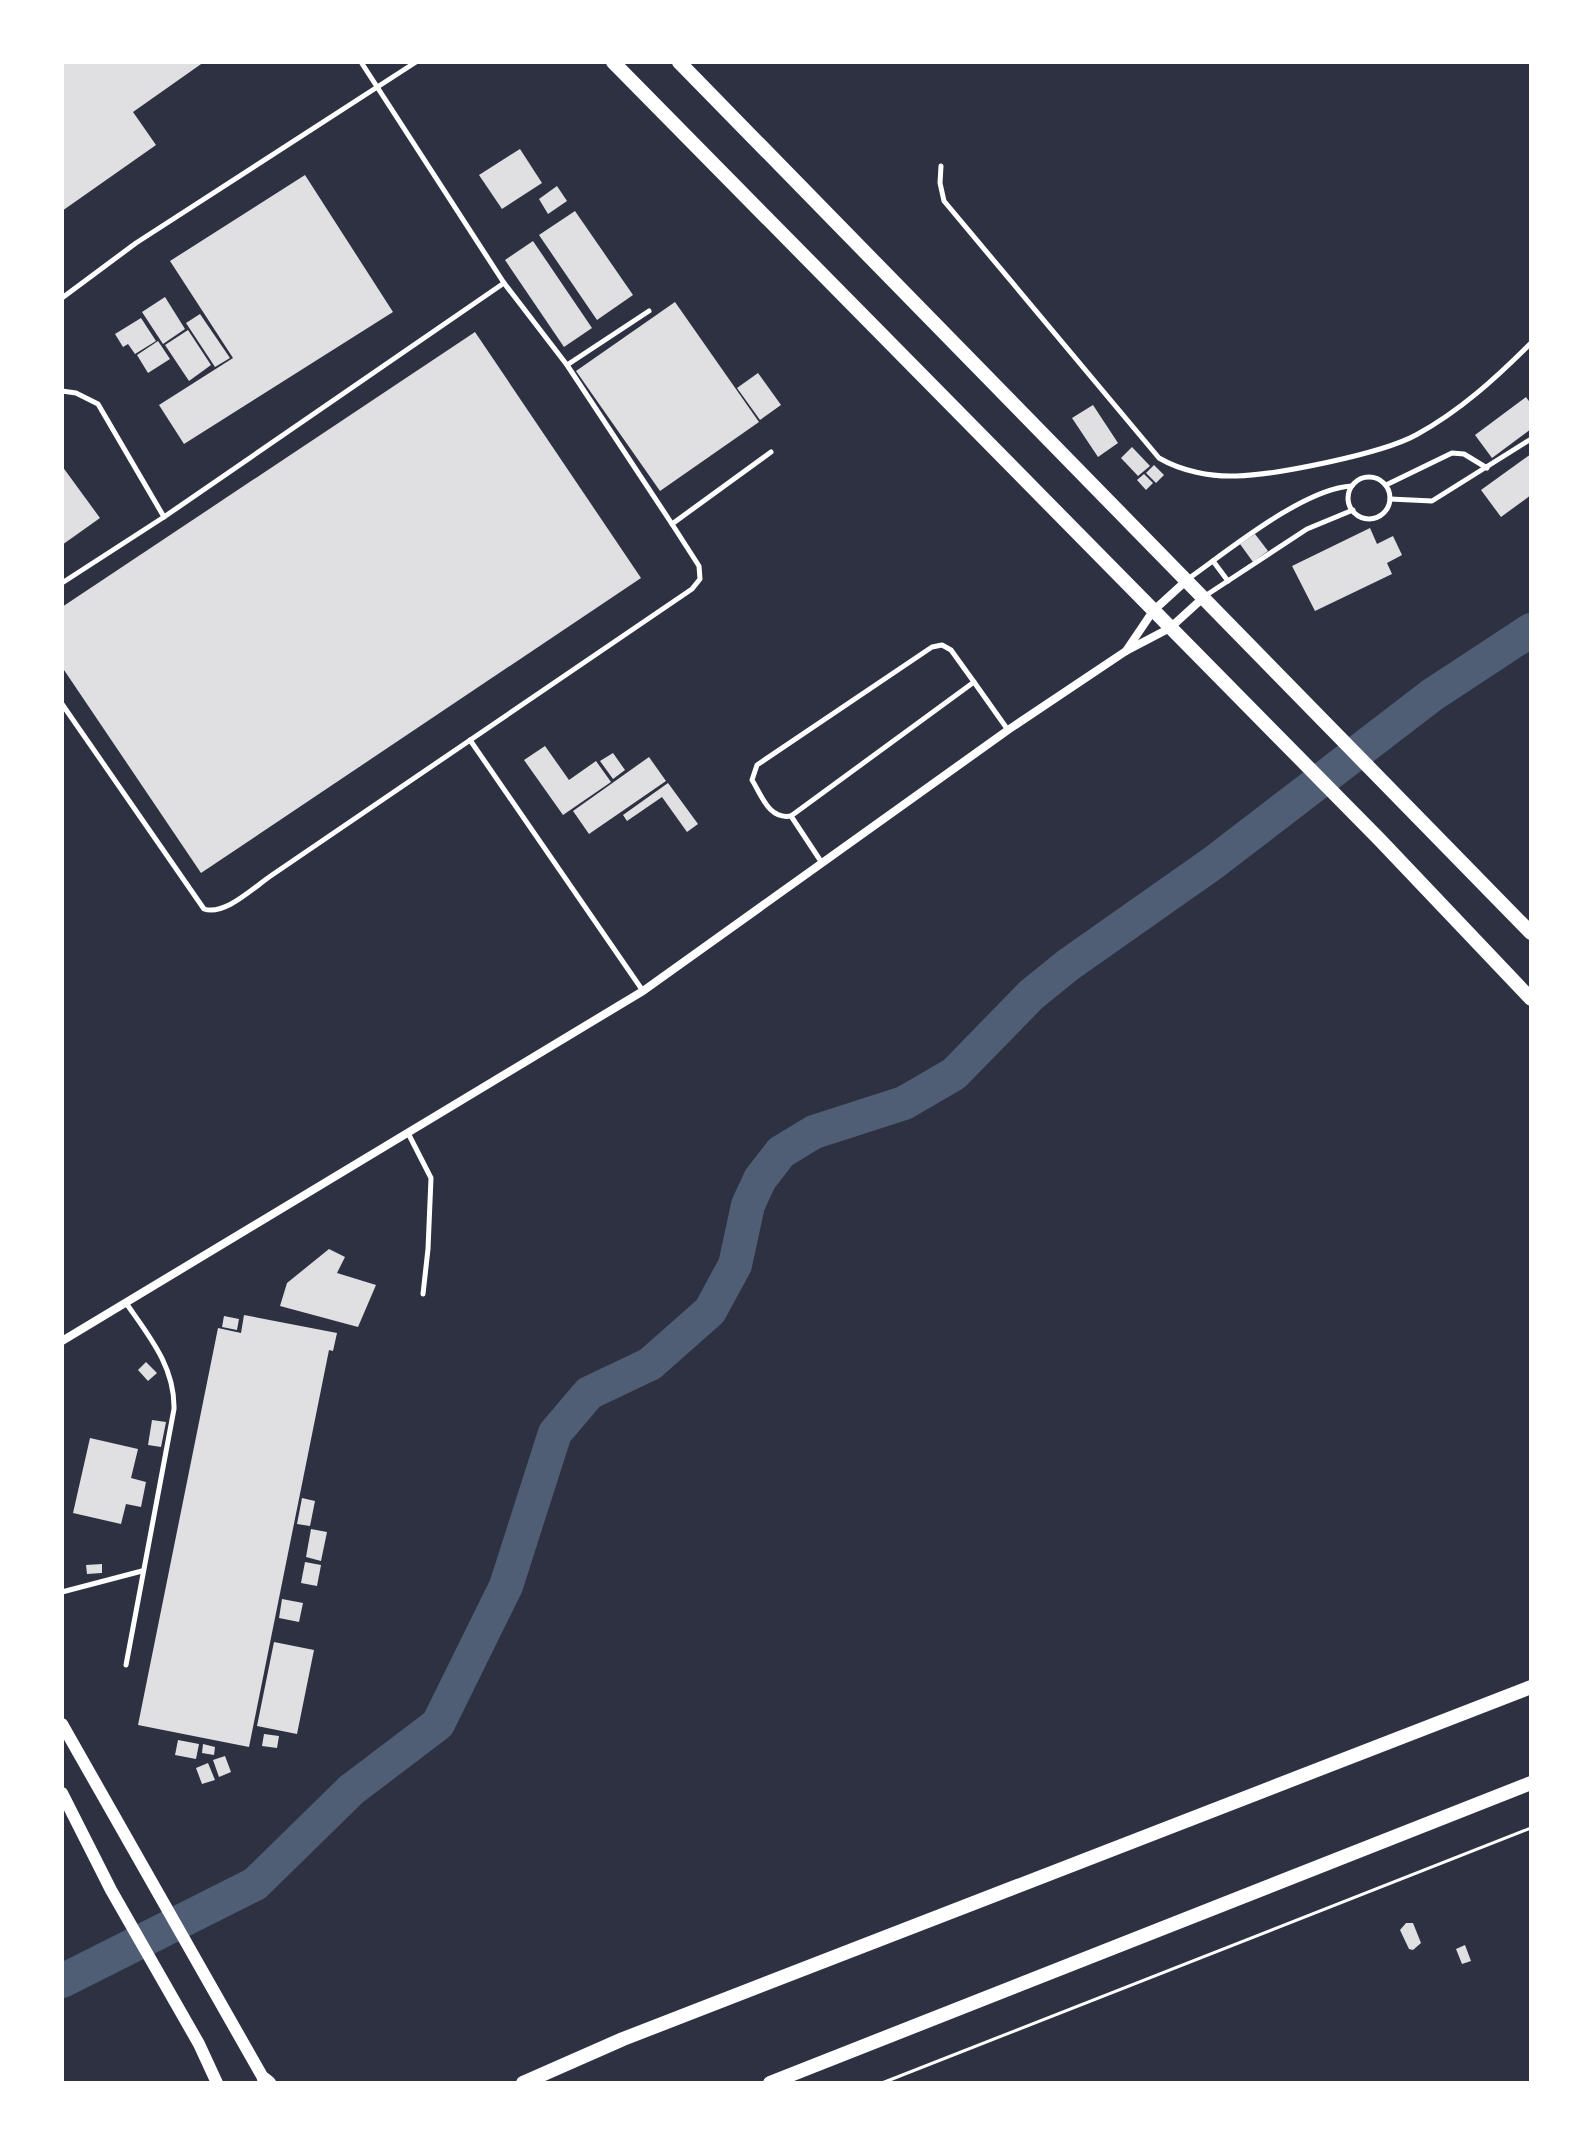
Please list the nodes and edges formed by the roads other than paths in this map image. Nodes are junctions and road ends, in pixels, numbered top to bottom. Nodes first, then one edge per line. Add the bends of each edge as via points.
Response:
1 (361, 62) edge
2 (416, 62) edge
3 (613, 62) edge
4 (679, 62) edge
5 (379, 87) junction
6 (941, 166) dead end
7 (504, 283) junction
8 (62, 298) edge
9 (649, 311) dead end
10 (1531, 343) edge
11 (567, 365) junction
12 (62, 391) edge
13 (1531, 439) edge
14 (771, 452) dead end
15 (1487, 468) junction
16 (1386, 485) junction
17 (1352, 486) junction
18 (1390, 499) junction
19 (1353, 510) junction
20 (164, 517) junction
21 (672, 524) junction
22 (1213, 561) junction
23 (1187, 580) junction
24 (1228, 581) junction
25 (62, 583) edge
26 (1204, 597) junction
27 (1153, 611) junction
28 (1170, 628) junction
29 (1126, 651) junction
30 (974, 682) junction
31 (62, 704) edge
32 (1008, 730) junction
33 (470, 740) junction
34 (791, 816) junction
35 (822, 863) junction
36 (1531, 933) edge
37 (643, 991) junction
38 (1531, 999) edge
39 (408, 1133) junction
40 (423, 1294) dead end
41 (126, 1302) junction
42 (62, 1341) edge
43 (142, 1571) junction
44 (62, 1592) edge
45 (126, 1665) dead end
46 (1531, 1687) edge
47 (62, 1724) edge
48 (1531, 1783) edge
49 (63, 1796) edge
50 (266, 2082) edge
51 (217, 2083) edge
52 (523, 2083) edge
53 (770, 2083) edge

1 - 5 lane
2 - 5 lane
3 - 27 main road
4 - 23 main road
5 - 7 lane
5 - 8 lane via 136,243
6 - 10 lane via 944,201 1159,458 1173,466 1235,476 1261,473 1355,455 1413,437 1457,410
7 - 11 lane
7 - 20 lane
9 - 11 lane
11 - 21 lane
12 - 20 lane via 98,404
13 - 15 lane
14 - 21 lane
15 - 16 lane via 1452,453
15 - 18 lane via 1432,501
16 - 17 lane via 1369,477
16 - 18 lane
17 - 19 lane
17 - 22 lane via 1288,511
18 - 19 lane via 1385,512 1372,519
19 - 24 lane via 1307,529
20 - 25 lane
21 - 33 lane via 699,566 700,579 692,589
22 - 23 lane
22 - 24 lane
23 - 26 main road
23 - 27 street
24 - 26 lane
26 - 28 street
26 - 36 main road
27 - 28 main road
27 - 29 street
28 - 29 street
28 - 38 main road
29 - 32 street
30 - 32 lane
30 - 34 lane
30 - 34 lane via 951,650 932,647 757,765 752,780 773,813
31 - 33 lane via 204,909 212,911
32 - 35 street
33 - 37 lane
34 - 35 lane
35 - 37 street
37 - 39 street
39 - 40 lane via 431,1178
39 - 41 street
41 - 42 street
41 - 43 lane via 166,1364 175,1396
43 - 44 lane
43 - 45 lane
46 - 52 main road via 623,2039
47 - 50 street
48 - 53 main road
49 - 51 street

